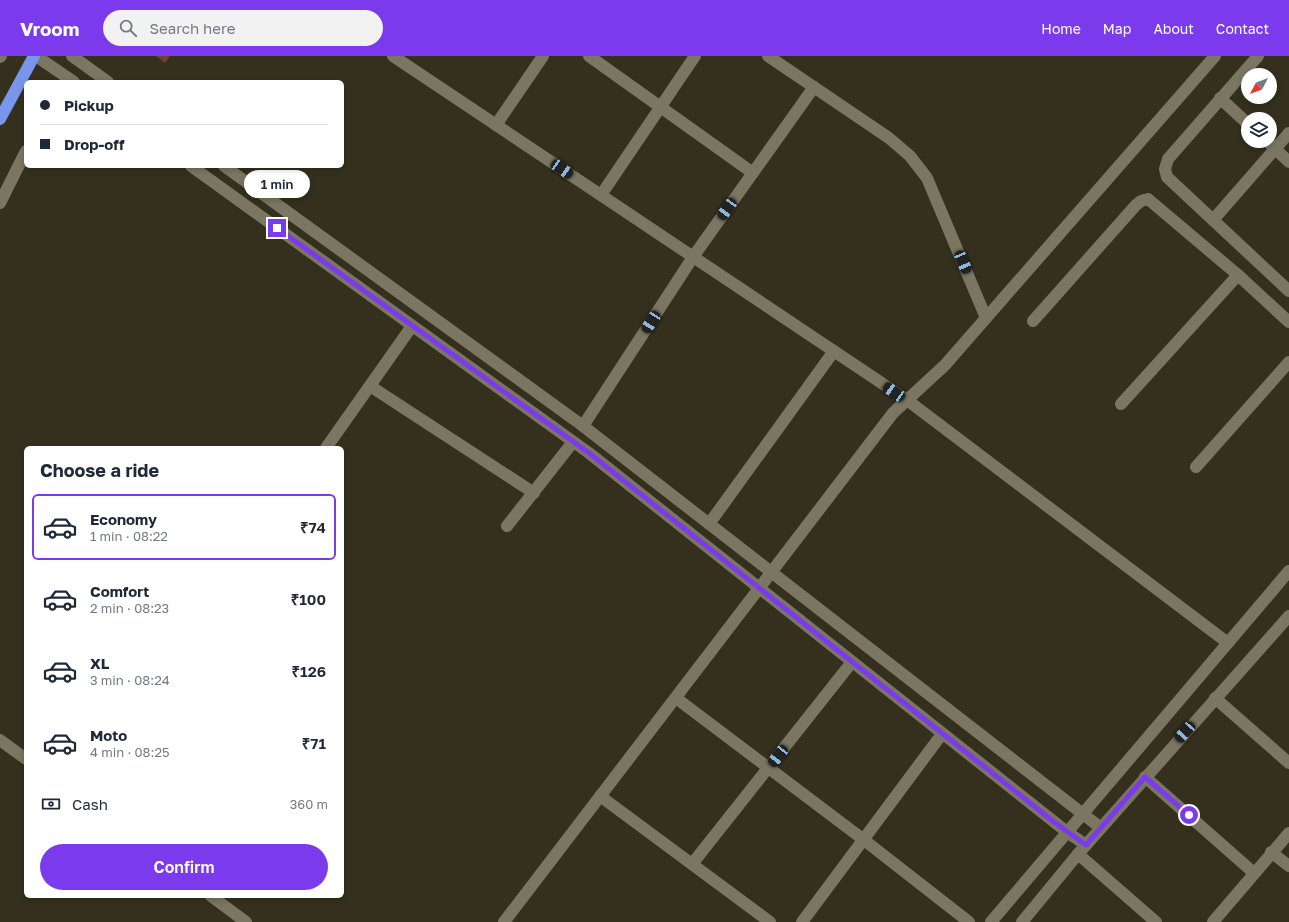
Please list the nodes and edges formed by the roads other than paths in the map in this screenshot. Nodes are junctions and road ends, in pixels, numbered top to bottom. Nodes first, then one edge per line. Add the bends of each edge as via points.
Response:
1 (35, 56) edge
2 (72, 56) edge
3 (393, 56) edge
4 (543, 56) edge
5 (589, 56) edge
6 (696, 56) edge
7 (768, 56) edge
8 (1214, 56) edge
9 (1258, 56) edge
10 (66, 80) edge
11 (105, 80) edge
12 (814, 87) junction
13 (1220, 98) junction
14 (660, 108) junction
15 (1241, 118) edge
16 (0, 119) edge
17 (496, 125) junction
18 (1289, 133) edge
19 (1277, 141) edge
20 (1269, 148) edge
21 (1274, 148) edge
22 (24, 155) edge
23 (1289, 162) edge
24 (194, 168) edge
25 (227, 168) edge
26 (753, 173) junction
27 (601, 195) junction
28 (0, 203) edge
29 (1213, 220) junction
30 (693, 257) junction
31 (1238, 275) junction
32 (1289, 290) edge
33 (986, 318) junction
34 (1033, 321) dead end
35 (1289, 322) edge
36 (412, 326) junction
37 (834, 351) junction
38 (1289, 362) edge
39 (370, 386) junction
40 (906, 400) junction
41 (1121, 404) dead end
42 (583, 426) junction
43 (573, 442) junction
44 (327, 446) edge
45 (1196, 467) dead end
46 (534, 492) junction
47 (709, 524) junction
48 (507, 526) dead end
49 (1289, 571) edge
50 (772, 572) junction
51 (760, 589) junction
52 (1289, 616) edge
53 (1228, 643) junction
54 (852, 662) junction
55 (676, 698) junction
56 (1215, 698) junction
57 (942, 734) junction
58 (0, 740) edge
59 (24, 758) edge
60 (1289, 763) edge
61 (768, 768) junction
62 (1145, 777) junction
63 (600, 796) junction
64 (1083, 813) junction
65 (1101, 828) junction
66 (1067, 832) junction
67 (1289, 833) edge
68 (864, 840) junction
69 (1082, 849) junction
70 (1271, 852) junction
71 (692, 864) junction
72 (1289, 866) edge
73 (1254, 873) junction
74 (214, 898) edge
75 (246, 922) edge
76 (504, 922) edge
77 (770, 922) edge
78 (802, 922) edge
79 (969, 922) edge
80 (991, 922) edge
81 (1022, 922) edge
82 (1156, 922) edge
83 (1213, 922) edge

1 - 10 street
1 - 16 highway
2 - 10 street
2 - 11 street
3 - 17 street
4 - 17 street
5 - 14 street
6 - 14 street
7 - 12 street
8 - 33 street
9 - 13 street
12 - 26 street
12 - 33 street via 889,138 910,156 927,178
13 - 15 street
13 - 29 street via 1168,159 1165,169 1167,177
14 - 26 street
14 - 27 street
17 - 27 street
18 - 19 street
20 - 29 street
21 - 23 street
22 - 28 street
24 - 36 street
25 - 42 street
26 - 30 street
27 - 30 street
29 - 32 street
30 - 37 street
30 - 42 street
31 - 34 street via 1148,199 1136,205
31 - 35 street
31 - 41 street
33 - 40 street via 945,365
36 - 39 street
36 - 43 street
37 - 40 street
37 - 47 street
38 - 45 street
39 - 44 street
39 - 46 street
40 - 50 street
40 - 53 street
42 - 47 street
43 - 46 street
43 - 51 street
46 - 48 street
47 - 50 street
49 - 53 street
50 - 51 street
50 - 64 street
51 - 54 street
51 - 55 street
52 - 56 street
53 - 64 street
54 - 57 street
54 - 61 street
55 - 61 street
55 - 63 street
56 - 60 street
56 - 62 street
57 - 66 street
57 - 68 street
58 - 59 street
61 - 68 street
61 - 71 street
62 - 65 street
62 - 73 street
63 - 71 street
63 - 76 street
64 - 65 street
64 - 66 street
65 - 69 street
66 - 69 street
66 - 80 street
67 - 70 street
68 - 78 street
68 - 79 street
69 - 81 street
69 - 82 street
70 - 72 street
70 - 73 street
71 - 77 street
73 - 83 street
74 - 75 street

